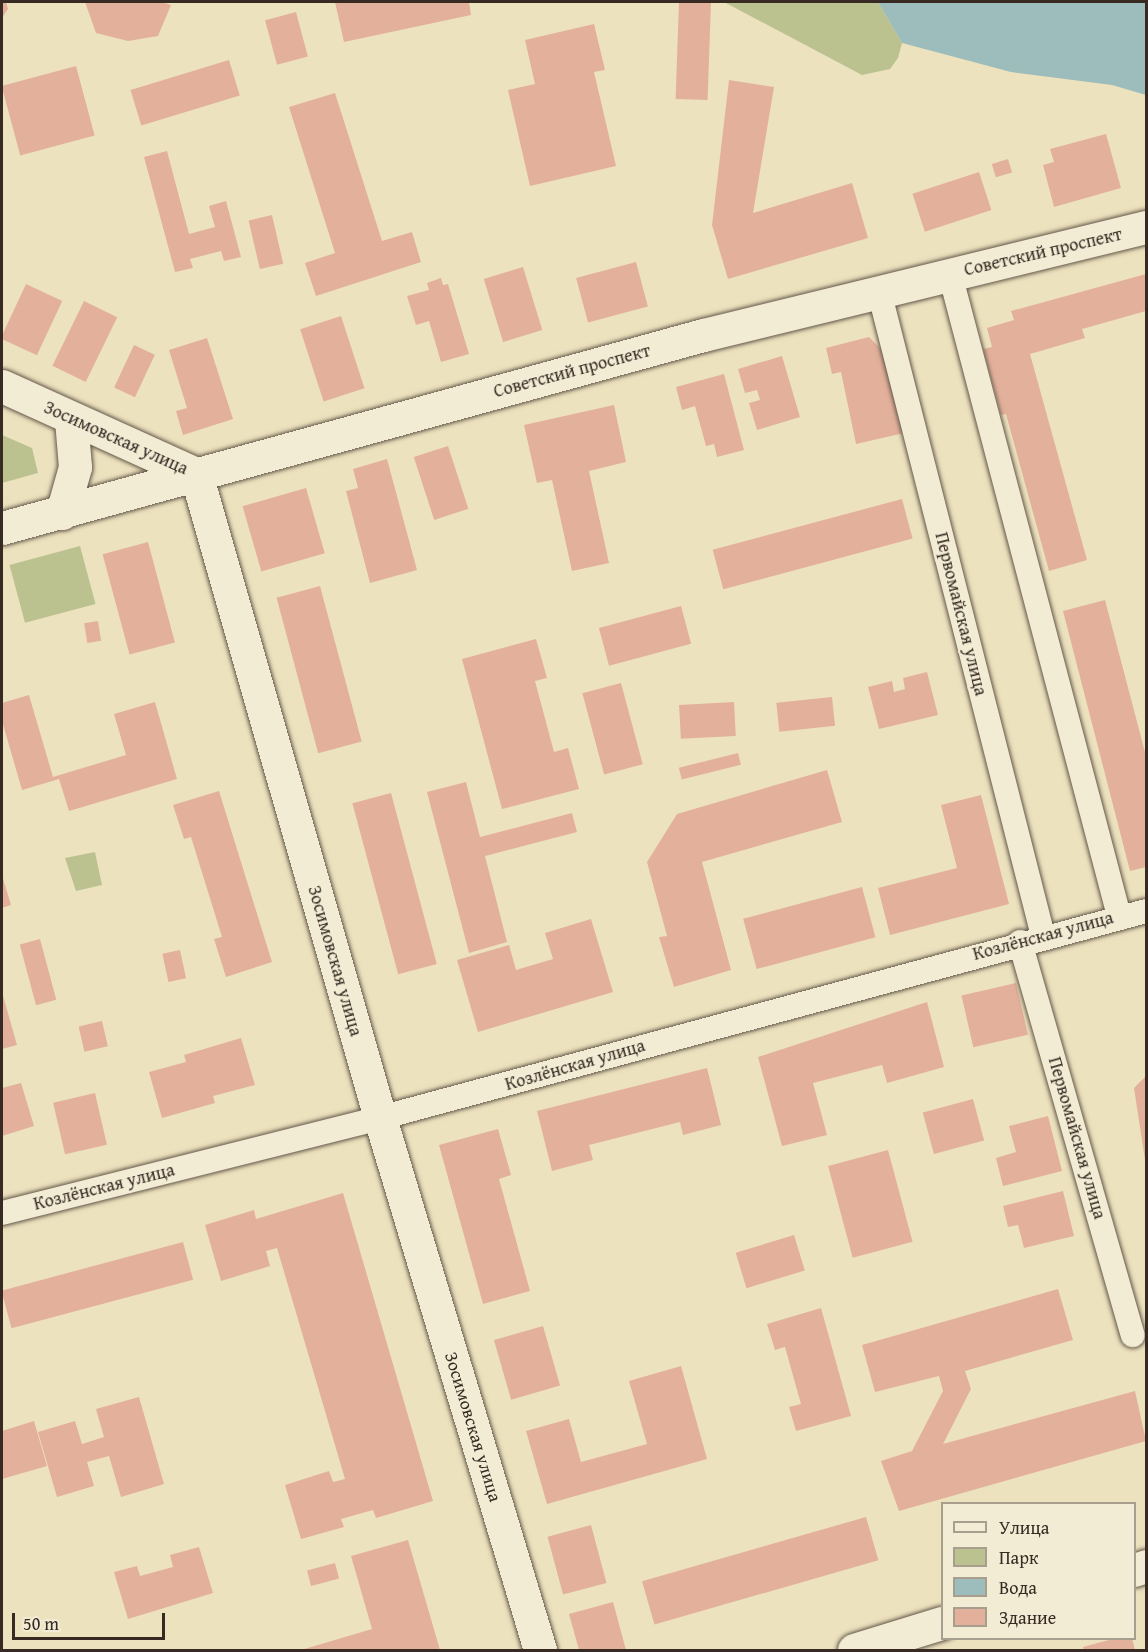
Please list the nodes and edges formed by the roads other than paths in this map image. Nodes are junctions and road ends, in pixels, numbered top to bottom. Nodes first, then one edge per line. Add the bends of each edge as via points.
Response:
1 (1146, 227) edge
2 (950, 274) junction
3 (879, 291) junction
4 (2, 386) edge
5 (71, 419) junction
6 (196, 474) junction
7 (62, 513) junction
8 (2, 528) edge
9 (1146, 910) edge
10 (1119, 916) junction
11 (1032, 939) junction
12 (380, 1118) junction
13 (2, 1213) edge
14 (1133, 1335) dead end
15 (941, 1623) edge
16 (540, 1650) edge
17 (854, 1650) edge

1 - 2 street, Советский проспект
2 - 3 street, Советский проспект
2 - 10 street
3 - 6 street, Советский проспект via 703,335
3 - 11 street, Первомайская улица
4 - 5 street, Зосимовская улица
5 - 6 street, Зосимовская улица
5 - 7 street via 75,467
6 - 7 street, Советский проспект
6 - 12 street, Зосимовская улица
7 - 8 street, Советский проспект
9 - 10 street, Козлёнская улица
10 - 11 street, Козлёнская улица
11 - 12 street, Козлёнская улица
11 - 14 street, Первомайская улица
12 - 13 street, Козлёнская улица
12 - 16 street, Зосимовская улица
15 - 17 street

